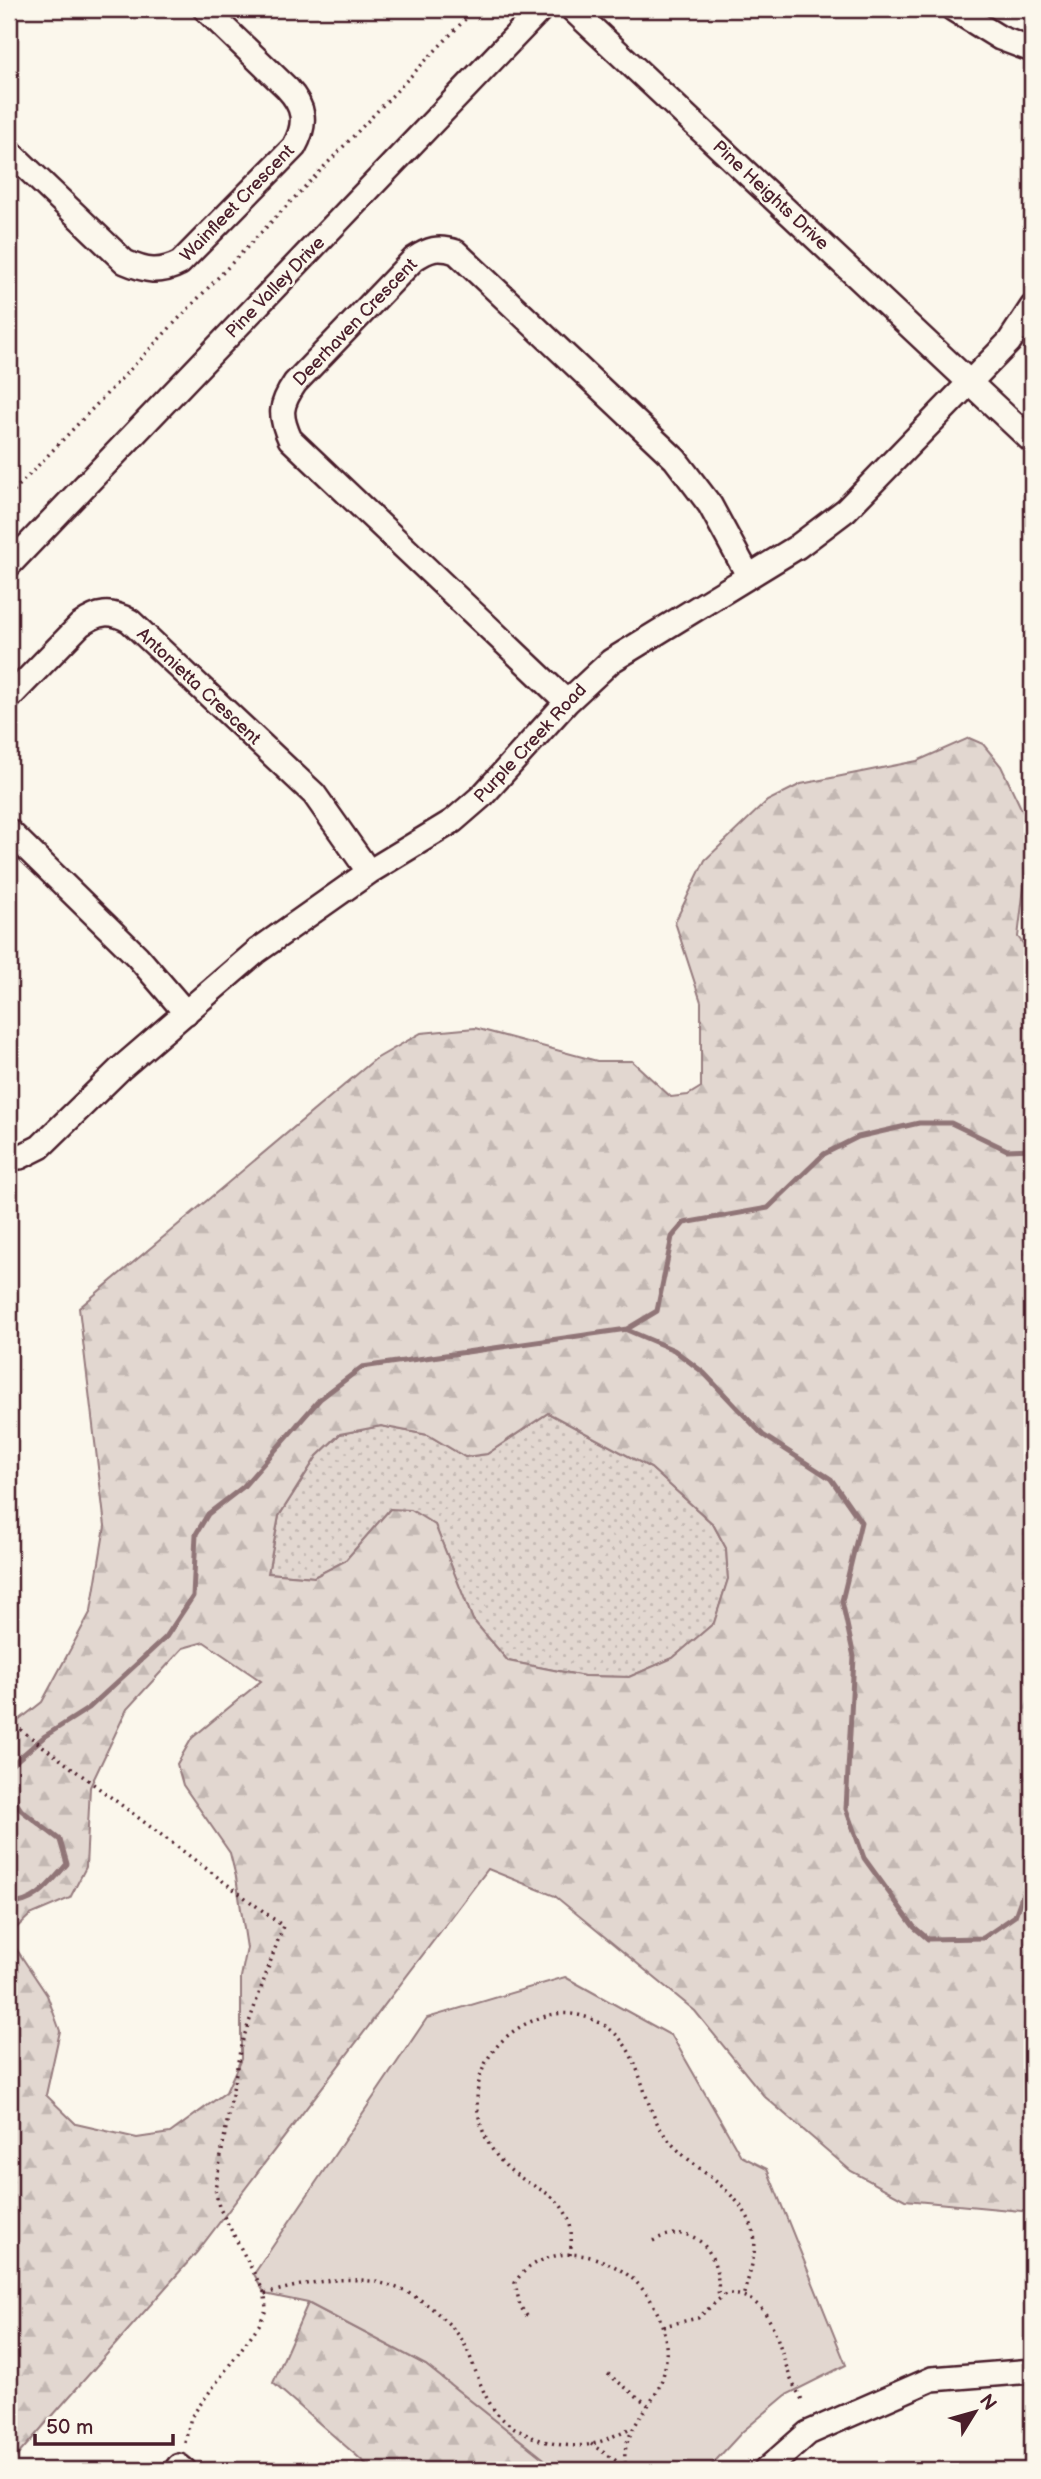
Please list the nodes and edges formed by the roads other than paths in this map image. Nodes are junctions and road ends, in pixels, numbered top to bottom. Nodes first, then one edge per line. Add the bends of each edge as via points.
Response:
1 (205, 9) edge
2 (541, 9) edge
3 (572, 9) edge
4 (953, 9) edge
5 (1032, 50) edge
6 (9, 150) edge
7 (1032, 307) edge
8 (970, 382) junction
9 (1032, 442) edge
10 (9, 565) edge
11 (748, 575) junction
12 (9, 698) edge
13 (567, 702) junction
14 (9, 831) edge
15 (369, 872) junction
16 (186, 1013) junction
17 (9, 1156) edge
18 (1032, 2371) edge
19 (766, 2470) edge

1 - 6 street, Wainfleet Crescent via 299,100 304,118 294,147 180,263 166,270 146,271 125,262
2 - 10 street, Pine Valley Drive
3 - 8 street, Pine Heights Drive
4 - 5 street via 984,30
7 - 8 street, Purple Creek Road via 1009,342
8 - 9 street, Pine Heights Drive
8 - 11 street, Purple Creek Road via 846,510 797,547
11 - 13 street, Purple Creek Road via 626,650
11 - 13 street, Deerhaven Crescent via 699,489 621,407 456,252 429,249 414,259 295,383 282,402 280,419 290,439
12 - 15 street, Antonietta Crescent via 80,625 92,616 116,613 130,621 314,794
13 - 15 street, Purple Creek Road via 469,808 437,833
14 - 16 street via 137,956
15 - 16 street, Purple Creek Road via 257,951
16 - 17 street, Purple Creek Road via 40,1147 20,1157
18 - 19 street via 932,2379 808,2433

